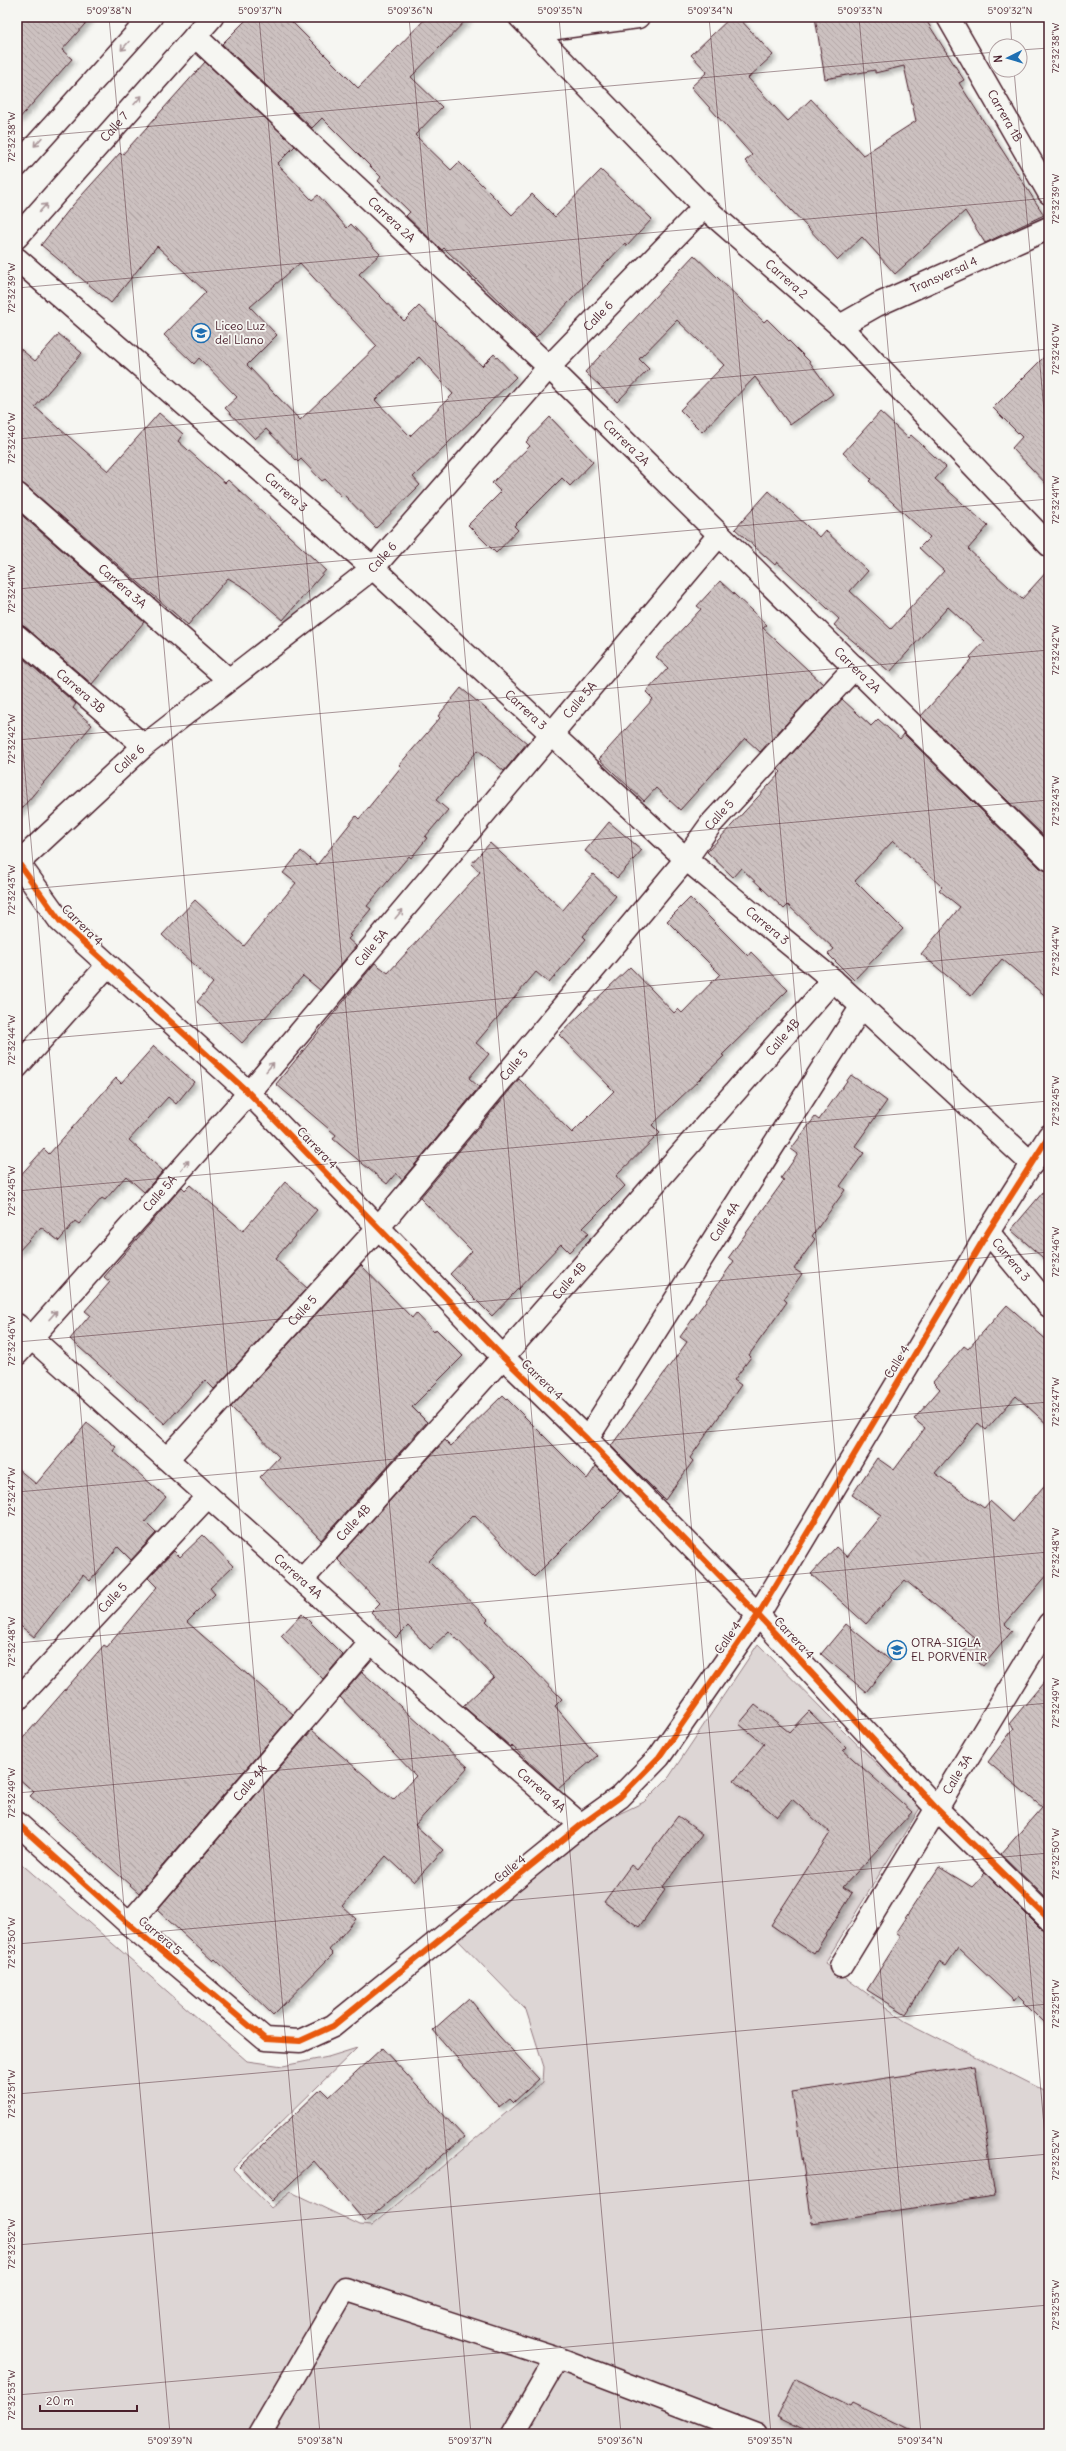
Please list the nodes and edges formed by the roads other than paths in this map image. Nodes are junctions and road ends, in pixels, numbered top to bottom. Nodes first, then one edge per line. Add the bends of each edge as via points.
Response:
1 (212, 17) edge
2 (638, 17) edge
3 (948, 17) edge
4 (149, 18) edge
5 (527, 24) edge
6 (195, 36) junction
7 (17, 166) edge
8 (1049, 194) edge
9 (704, 207) junction
10 (1049, 228) edge
11 (17, 237) edge
12 (17, 259) edge
13 (840, 326) junction
14 (549, 367) junction
15 (17, 494) edge
16 (719, 535) junction
17 (1049, 545) edge
18 (373, 568) junction
19 (17, 636) edge
20 (855, 666) junction
21 (228, 679) junction
22 (552, 733) junction
23 (144, 746) junction
24 (686, 859) junction
25 (1049, 859) edge
26 (18, 862) edge
27 (108, 965) junction
28 (833, 980) junction
29 (862, 1006) junction
30 (17, 1067) edge
31 (249, 1093) junction
32 (1049, 1136) edge
33 (1032, 1164) junction
34 (378, 1228) junction
35 (988, 1232) junction
36 (1049, 1306) edge
37 (24, 1332) edge
38 (17, 1354) edge
39 (503, 1357) junction
40 (587, 1439) junction
41 (167, 1459) junction
42 (208, 1496) junction
43 (302, 1580) junction
44 (758, 1615) junction
45 (1049, 1624) edge
46 (371, 1642) junction
47 (17, 1700) edge
48 (938, 1810) junction
49 (17, 1823) edge
50 (581, 1825) junction
51 (1049, 1919) edge
52 (129, 1924) junction
53 (841, 1966) dead end
54 (300, 2041) joint
55 (557, 2358) junction
56 (726, 2428) edge
57 (260, 2434) edge
58 (513, 2434) edge
59 (756, 2434) edge

1 - 6 street, Calle 7
2 - 5 street
3 - 8 street, Carrera 1B
4 -> 7 street
5 - 9 street, Carrera 2
11 -> 6 street, Calle 7
6 - 14 street, Carrera 2A
9 - 13 street, Carrera 2
9 - 14 street, Calle 6
10 - 13 street, Transversal 4 via 877,306
12 - 18 street, Carrera 3
13 - 17 street, Carrera 2
14 - 16 street, Carrera 2A
14 - 18 street, Calle 6
15 - 21 street, Carrera 3A
16 - 20 street, Carrera 2A
16 - 22 street, Calle 5A
18 - 21 street, Calle 6
18 - 22 street, Carrera 3
19 - 23 street, Carrera 3B
20 - 24 street, Calle 5 via 711,824
20 - 25 street, Carrera 2A
21 - 23 street, Calle 6
22 - 24 street, Carrera 3
31 -> 22 street, Calle 5A
23 - 26 street, Calle 6
24 - 28 street, Carrera 3
24 - 34 street, Calle 5
26 - 27 street, Carrera 4 via 60,921
27 - 30 street
27 - 31 street, Carrera 4
28 - 29 street, Carrera 3
28 - 39 street, Calle 4B
29 - 33 street, Carrera 3
29 - 40 street, Calle 4A
31 - 34 street, Carrera 4
37 -> 31 street, Calle 5A
32 - 33 street, Calle 4
33 - 35 street, Calle 4
34 - 39 street, Carrera 4
34 - 41 street, Calle 5
35 - 36 street, Carrera 3
35 - 44 street, Calle 4
37 - 38 street, Calle 5A
37 - 41 street, Carrera 4A
39 - 40 street, Carrera 4
39 - 43 street, Calle 4B
40 - 44 street, Carrera 4
41 - 42 street, Carrera 4A
42 - 43 street, Carrera 4A
42 - 47 street, Calle 5
43 - 46 street, Carrera 4A
44 - 48 street, Carrera 4
44 - 50 street, Calle 4 via 659,1757 620,1797
45 - 48 street, Calle 3A
46 - 50 street, Carrera 4A
46 - 52 street, Calle 4A
48 - 51 street, Carrera 4
48 - 53 street, Calle 3A
49 - 52 street, Carrera 5
50 - 54 street, Calle 4 via 333,2026
52 - 54 street, Carrera 5 via 265,2039
55 - 56 street
55 - 57 street via 345,2289
55 - 58 street
56 - 59 street

